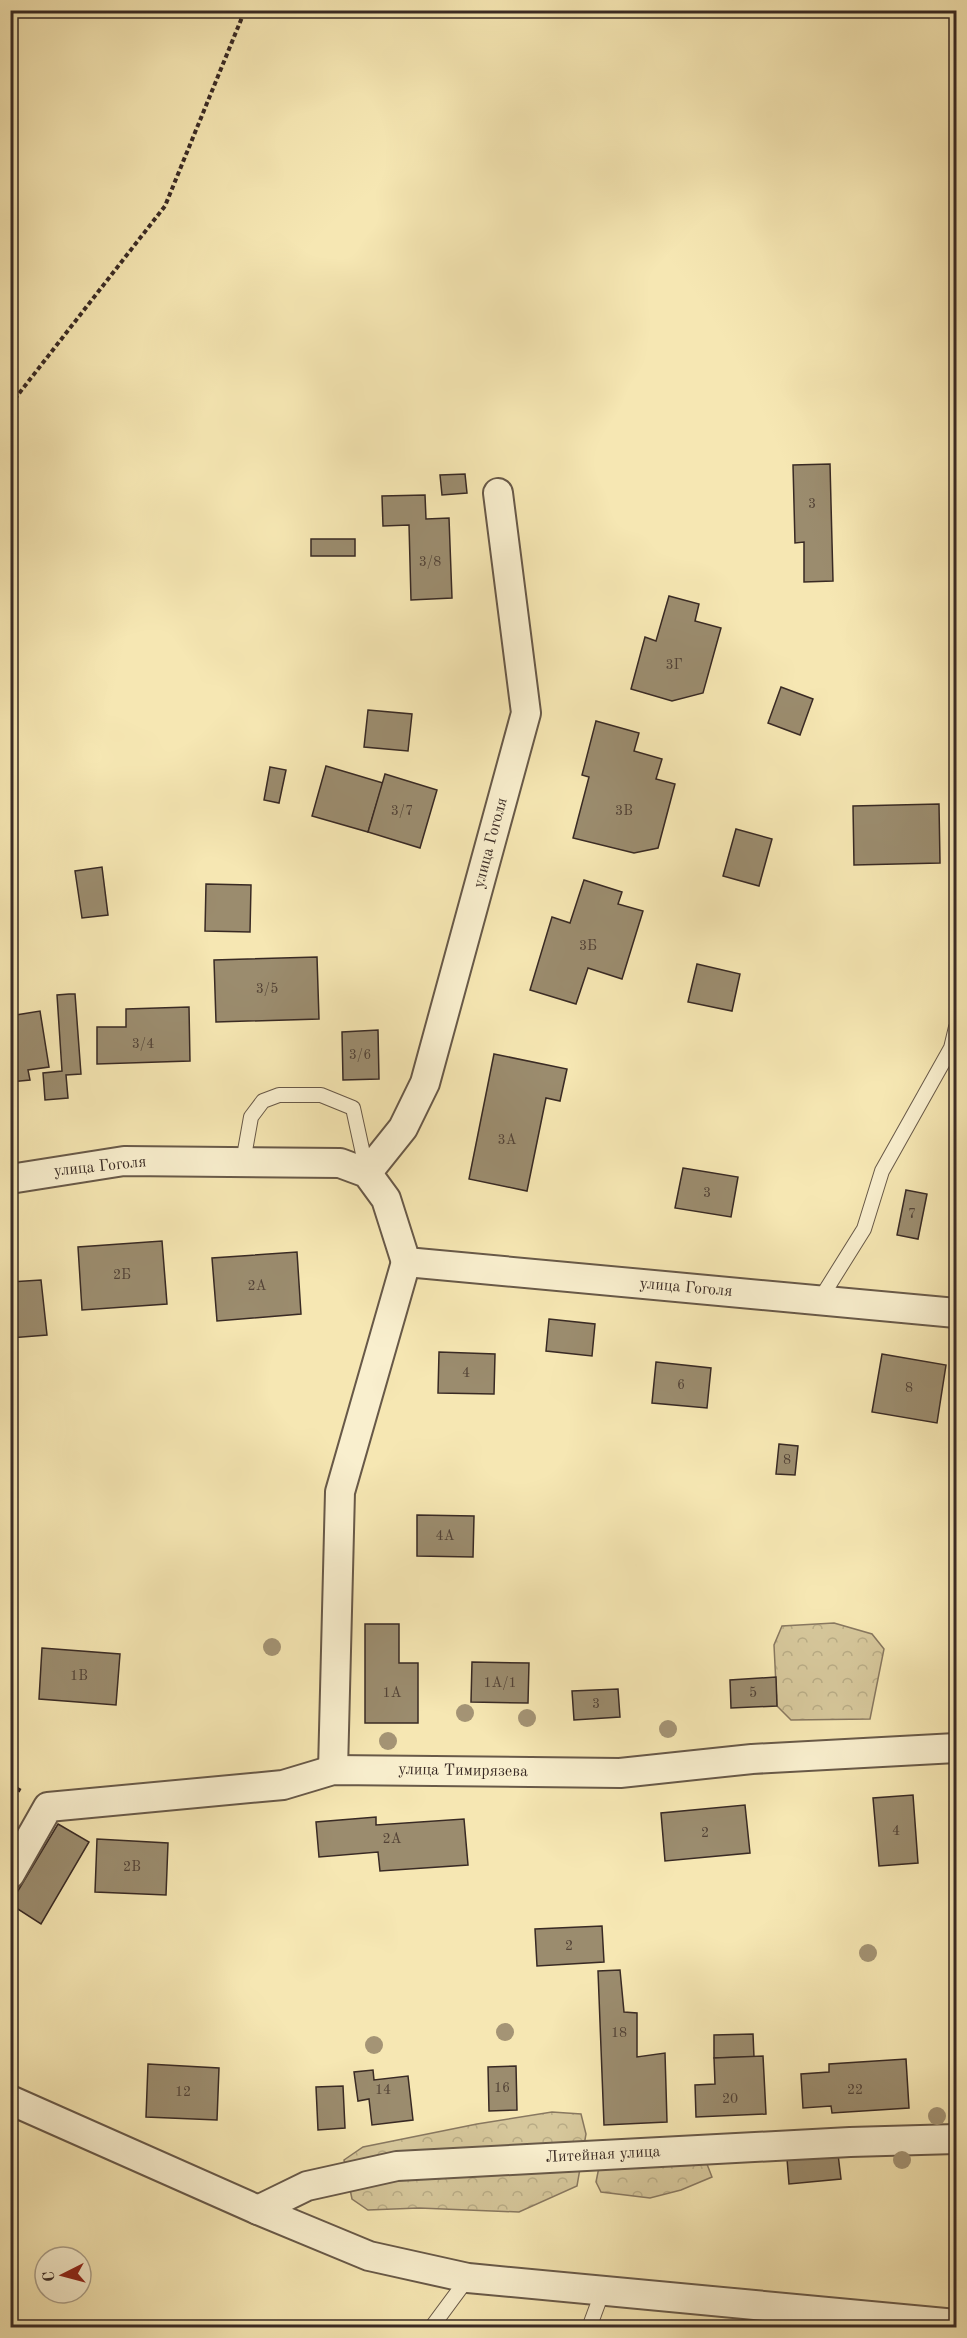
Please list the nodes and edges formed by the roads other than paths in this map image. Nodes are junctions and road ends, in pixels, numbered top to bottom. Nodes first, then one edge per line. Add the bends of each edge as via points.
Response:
1 (498, 493) dead end
2 (957, 1027) edge
3 (243, 1162) junction
4 (368, 1173) junction
5 (10, 1179) edge
6 (406, 1262) junction
7 (819, 1301) junction
8 (957, 1313) edge
9 (957, 1748) edge
10 (333, 1770) junction
11 (10, 1874) edge
12 (10, 2100) edge
13 (957, 2139) edge
14 (258, 2210) junction
15 (468, 2278) junction
16 (603, 2290) junction
17 (957, 2324) edge
18 (431, 2328) edge
19 (589, 2328) edge

1 - 4 street, улица Гоголя via 526,713 425,1083 403,1128
2 - 7 lane via 951,1048 882,1171 864,1229
3 - 4 street, улица Гоголя via 340,1163
3 - 4 lane via 250,1117 263,1101 279,1095 321,1095 353,1108
3 - 5 street, улица Гоголя via 124,1161
4 - 6 street via 386,1198
6 - 7 street, улица Гоголя
6 - 10 street via 340,1492
7 - 8 street, улица Гоголя
9 - 10 street, улица Тимирязева via 752,1759 620,1773
10 - 11 street, улица Тимирязева via 283,1785 48,1807
12 - 14 street
13 - 14 street, Литейная улица via 397,2166 307,2186
14 - 15 street via 369,2256
15 - 16 street
15 - 18 lane
16 - 17 street
16 - 19 lane

